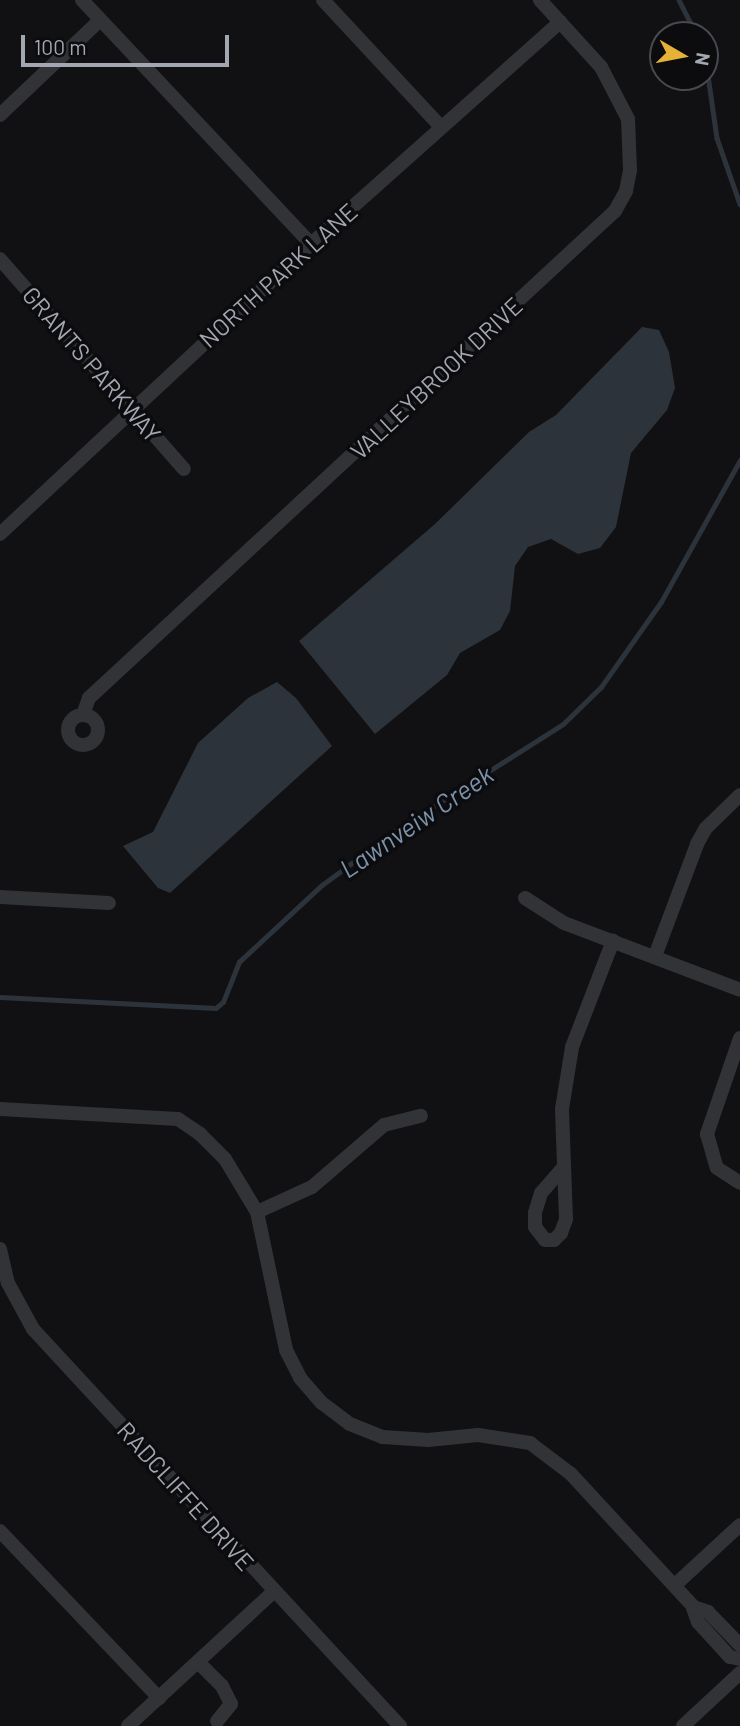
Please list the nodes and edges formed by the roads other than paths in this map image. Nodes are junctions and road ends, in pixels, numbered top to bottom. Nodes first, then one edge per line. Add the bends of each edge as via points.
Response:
1 (82, 0) edge
2 (323, 0) edge
3 (540, 0) edge
4 (100, 20) junction
5 (560, 22) junction
6 (0, 115) edge
7 (441, 127) junction
8 (311, 244) junction
9 (0, 259) edge
10 (131, 410) junction
11 (184, 469) dead end
12 (0, 534) edge
13 (83, 715) dead end
14 (740, 795) edge
15 (0, 897) edge
16 (525, 898) dead end
17 (109, 903) dead end
18 (613, 941) junction
19 (655, 956) junction
20 (740, 989) edge
21 (740, 1038) edge
22 (0, 1109) edge
23 (421, 1116) dead end
24 (562, 1169) dead end
25 (740, 1183) edge
26 (257, 1212) junction
27 (0, 1248) edge
28 (740, 1525) edge
29 (0, 1531) edge
30 (675, 1585) junction
31 (273, 1592) junction
32 (693, 1606) junction
33 (740, 1645) edge
34 (740, 1659) edge
35 (198, 1662) junction
36 (740, 1672) edge
37 (159, 1698) junction
38 (217, 1721) dead end
39 (128, 1726) edge
40 (400, 1726) edge
41 (683, 1726) edge

1 - 4 street
2 - 7 street
3 - 5 street, VALLEYBROOK DRIVE
4 - 6 street
4 - 8 street
5 - 7 street, NORTH PARK LANE
5 - 13 street, VALLEYBROOK DRIVE via 601,67 628,119 631,170 615,211 89,698
7 - 8 street, NORTH PARK LANE
8 - 10 street, NORTH PARK LANE
9 - 10 street, GRANTS PARKWAY
10 - 11 street, GRANTS PARKWAY
10 - 12 street, NORTH PARK LANE
14 - 19 street via 706,828
15 - 17 street
16 - 18 street via 556,920
18 - 19 street
18 - 24 street via 572,1046 562,1109
19 - 20 street
21 - 25 street via 707,1134 717,1168
22 - 26 street via 178,1119 225,1159
23 - 26 street via 384,1125 312,1187
26 - 30 street via 286,1350 300,1378 322,1403 350,1424 383,1437 428,1440 478,1435 530,1443 571,1474
27 - 31 street, RADCLIFFE DRIVE via 8,1283 33,1329
28 - 30 street
29 - 37 street
30 - 32 street
31 - 35 street
31 - 40 street, RADCLIFFE DRIVE
32 - 33 street via 708,1612
32 - 34 street via 698,1622 730,1657
35 - 37 street
35 - 38 street via 222,1686 230,1708
36 - 41 street
37 - 39 street

